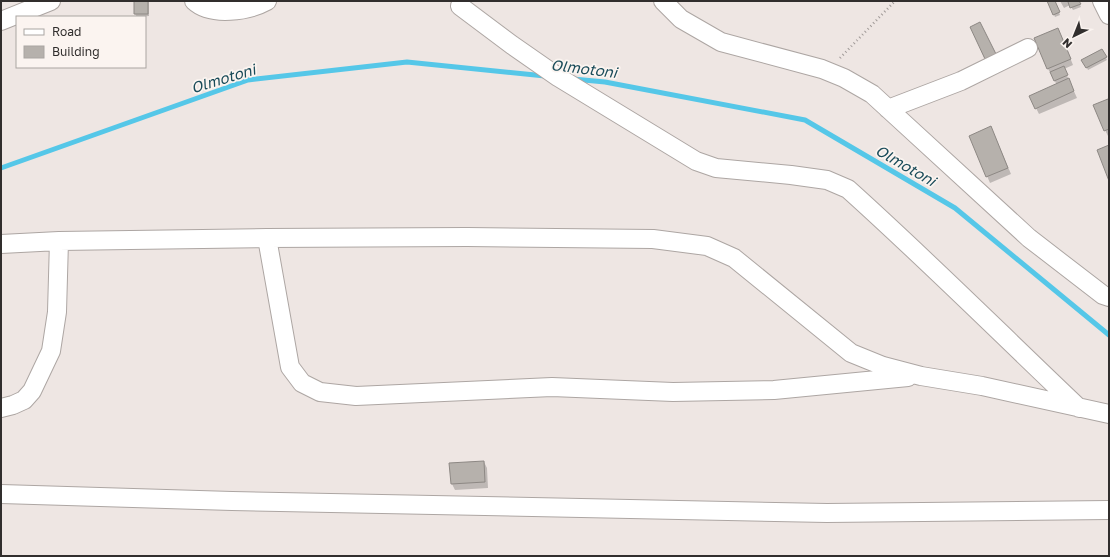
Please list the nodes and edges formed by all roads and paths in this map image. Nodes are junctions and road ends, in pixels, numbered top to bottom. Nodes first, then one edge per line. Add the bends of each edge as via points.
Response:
1 (51, 1) edge
2 (194, 1) edge
3 (267, 1) edge
4 (663, 1) edge
5 (895, 1) edge
6 (1102, 1) edge
7 (460, 6) dead end
8 (1109, 15) edge
9 (1, 21) edge
10 (1028, 48) dead end
11 (828, 71) junction
12 (888, 109) junction
13 (267, 238) junction
14 (59, 241) junction
15 (1, 244) edge
16 (1109, 297) edge
17 (921, 376) junction
18 (1, 408) edge
19 (1080, 409) junction
20 (1109, 414) edge
21 (1, 494) edge
22 (1109, 510) edge

1 - 9 street
2 - 3 street via 209,10 229,11 258,6
4 - 11 street via 681,19 720,42
5 - 11 path
6 - 8 street
7 - 19 street via 558,77 696,161 716,168 827,180 848,189
10 - 12 street via 960,81
11 - 12 street via 872,94
12 - 16 street via 1029,238
13 - 14 street
13 - 17 street via 653,239 708,246 734,258 851,353 883,366
13 - 17 street via 290,367 302,383 320,392 356,396 552,387 673,392 774,390
14 - 15 street
14 - 18 street via 57,312 51,351 32,391 24,400
17 - 19 street via 982,386
19 - 20 street
21 - 22 street via 827,513

